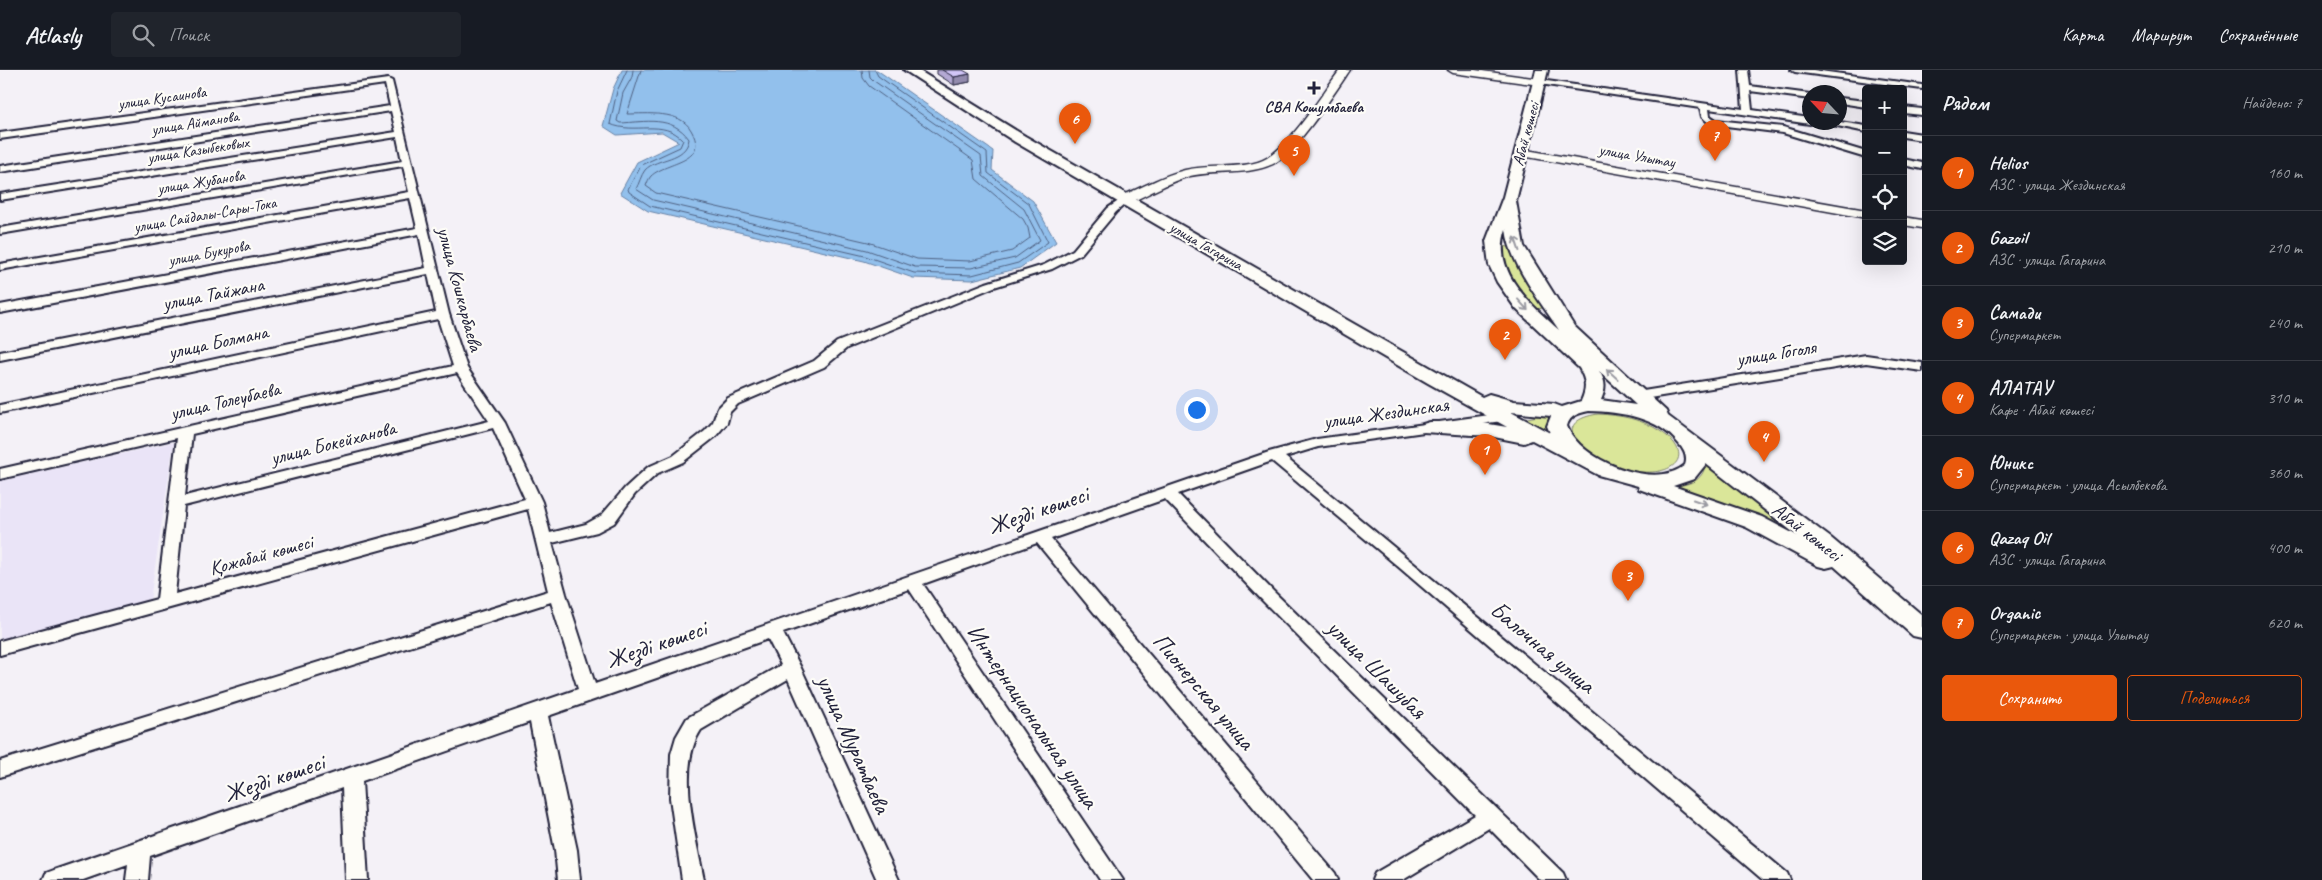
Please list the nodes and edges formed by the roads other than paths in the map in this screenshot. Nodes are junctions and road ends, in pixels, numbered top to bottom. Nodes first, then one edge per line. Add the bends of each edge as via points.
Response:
1 (910, 70) edge
2 (1345, 70) edge
3 (1453, 70) edge
4 (1744, 70) edge
5 (1795, 70) edge
6 (1541, 76) edge
7 (388, 81) joint
8 (1922, 87) edge
9 (1747, 88) junction
10 (1802, 96) edge
11 (1847, 102) edge
12 (1862, 104) edge
13 (1704, 105) junction
14 (396, 108) junction
15 (1907, 110) edge
16 (1748, 112) junction
17 (1922, 112) edge
18 (1802, 120) edge
19 (1847, 126) edge
20 (1862, 128) edge
21 (400, 134) junction
22 (1907, 135) edge
23 (2, 136) edge
24 (1922, 137) edge
25 (0, 146) edge
26 (1521, 153) junction
27 (1862, 154) edge
28 (407, 163) junction
29 (1907, 163) edge
30 (1922, 166) edge
31 (0, 169) edge
32 (415, 194) junction
33 (0, 196) edge
34 (1510, 197) junction
35 (1126, 199) junction
36 (1862, 213) edge
37 (1907, 222) edge
38 (1922, 224) edge
39 (424, 230) junction
40 (0, 231) edge
41 (0, 267) edge
42 (433, 270) junction
43 (0, 309) edge
44 (444, 314) junction
45 (0, 356) edge
46 (1922, 367) edge
47 (460, 368) junction
48 (1435, 380) junction
49 (1637, 396) junction
50 (1584, 406) junction
51 (0, 409) edge
52 (1554, 410) junction
53 (1504, 417) junction
54 (498, 423) junction
55 (1430, 428) junction
56 (185, 431) junction
57 (1682, 435) junction
58 (1274, 455) junction
59 (1585, 460) junction
60 (0, 474) edge
61 (1620, 476) junction
62 (1167, 492) junction
63 (534, 502) junction
64 (177, 503) junction
65 (1040, 536) junction
66 (543, 540) junction
67 (912, 580) junction
68 (557, 594) junction
69 (1885, 598) junction
70 (165, 603) junction
71 (1922, 629) edge
72 (772, 630) junction
73 (0, 648) edge
74 (792, 668) junction
75 (589, 694) junction
76 (538, 713) junction
77 (0, 769) edge
78 (352, 777) junction
79 (1491, 816) junction
80 (140, 851) junction
81 (54, 880) edge
82 (137, 880) edge
83 (357, 880) edge
84 (569, 880) edge
85 (693, 880) edge
86 (888, 880) edge
87 (1112, 880) edge
88 (1327, 880) edge
89 (1383, 880) edge
90 (1555, 880) edge
91 (1779, 880) edge

1 - 35 main road, улица Гагарина via 1020,139
2 - 35 street via 1286,149 1270,161 1250,168 1187,173
3 - 6 street
4 - 9 street
5 - 8 street
6 - 13 street
6 - 26 main road, Абай көшесі
7 - 14 street, улица Кошкарбаева
7 - 23 street, улица Кусаинова
9 - 10 street
9 - 16 street
11 - 12 street
13 - 16 street
13 - 27 street via 1706,117 1713,122 1783,130
14 - 21 street, улица Кошкарбаева
14 - 31 street, улица Айманова
15 - 17 street
16 - 18 street
19 - 20 street
21 - 28 street, улица Кошкарбаева
21 - 33 street, улица Казыбековых
22 - 24 street
23 - 25 street
26 - 34 main road, Абай көшесі
26 - 36 street, улица Улытау
28 - 32 street, улица Кошкарбаева
28 - 40 street, улица Жубанова
29 - 30 street
32 - 39 street, улица Кошкарбаева
32 - 41 street, улица Сайдалы-Сары-Тока
49 -> 34 main road, Абай көшесі via 1568,330 1545,296 1516,246
34 -> 50 main road, Абай көшесі via 1494,241 1497,265 1522,305 1586,365 1595,379 1595,392
35 - 48 main road, улица Гагарина
35 - 66 street via 1112,210 1077,252 1048,267 990,285 842,345 819,364 733,401 710,434 678,459 653,470 630,491 608,519 591,528
37 - 38 street
39 - 42 street, улица Кошкарбаева
39 - 43 street, улица Букурова
42 - 44 street, улица Кошкарбаева
42 - 45 street, улица Тайжана
44 - 47 street, улица Кошкарбаева
44 - 51 street, улица Болмана
46 - 49 street, улица Гоголя via 1866,359
47 - 54 street, улица Кошкарбаева
47 - 56 street, улица Толеубаева
48 - 52 main road via 1497,403
48 - 53 main road, улица Гагарина
48 - 55 main road via 1449,394 1453,410 1445,420
49 - 50 main road
49 - 57 main road, Абай көшесі
50 - 52 main road
50 - 57 main road via 1606,405 1642,413
50 - 59 main road via 1566,411 1558,418 1557,428 1560,438 1570,450
52 - 53 main road
53 - 55 street, улица Жездинская
53 - 59 main road, улица Гагарина
54 - 63 street, улица Кошкарбаева
54 - 64 street, улица Бокейханова
55 - 58 street, улица Жездинская via 1316,443
55 - 59 main road via 1476,427 1504,431
56 - 60 street, улица Толеубаева
56 - 64 street
57 - 61 main road via 1695,452 1696,463 1691,472 1662,481
57 - 69 main road, Абай көшесі via 1823,543
58 - 62 street, Жезді көшесі
58 - 91 street, Балочная улица
59 - 61 main road
61 -> 69 main road via 1754,522 1798,543
62 - 65 street, Жезді көшесі
62 - 79 street, улица Шашубая
63 - 66 street, улица Кошкарбаева
63 - 70 street, Қожабай көшесі
64 - 70 street
65 - 67 street, Жезді көшесі
65 - 88 street, Пионерская улица
66 - 68 street, улица Кошкарбаева
67 - 72 street, Жезді көшесі
67 - 87 street, Интернациональная улица
68 - 75 street, улица Кошкарбаева
68 - 77 street
69 - 71 main road, Абай көшесі
70 - 73 street, Қожабай көшесі
72 - 74 street, улица Муратбаева
72 - 75 street, Жезді көшесі
74 - 85 street via 694,724 684,737 678,788
74 - 86 street, улица Муратбаева
75 - 76 street, Жезді көшесі
76 - 78 street, Жезді көшесі
76 - 84 street via 566,850
78 - 80 street, Жезді көшесі
78 - 83 street
79 - 89 street
79 - 90 street, улица Шашубая
80 - 81 street, Жезді көшесі
80 - 82 street

